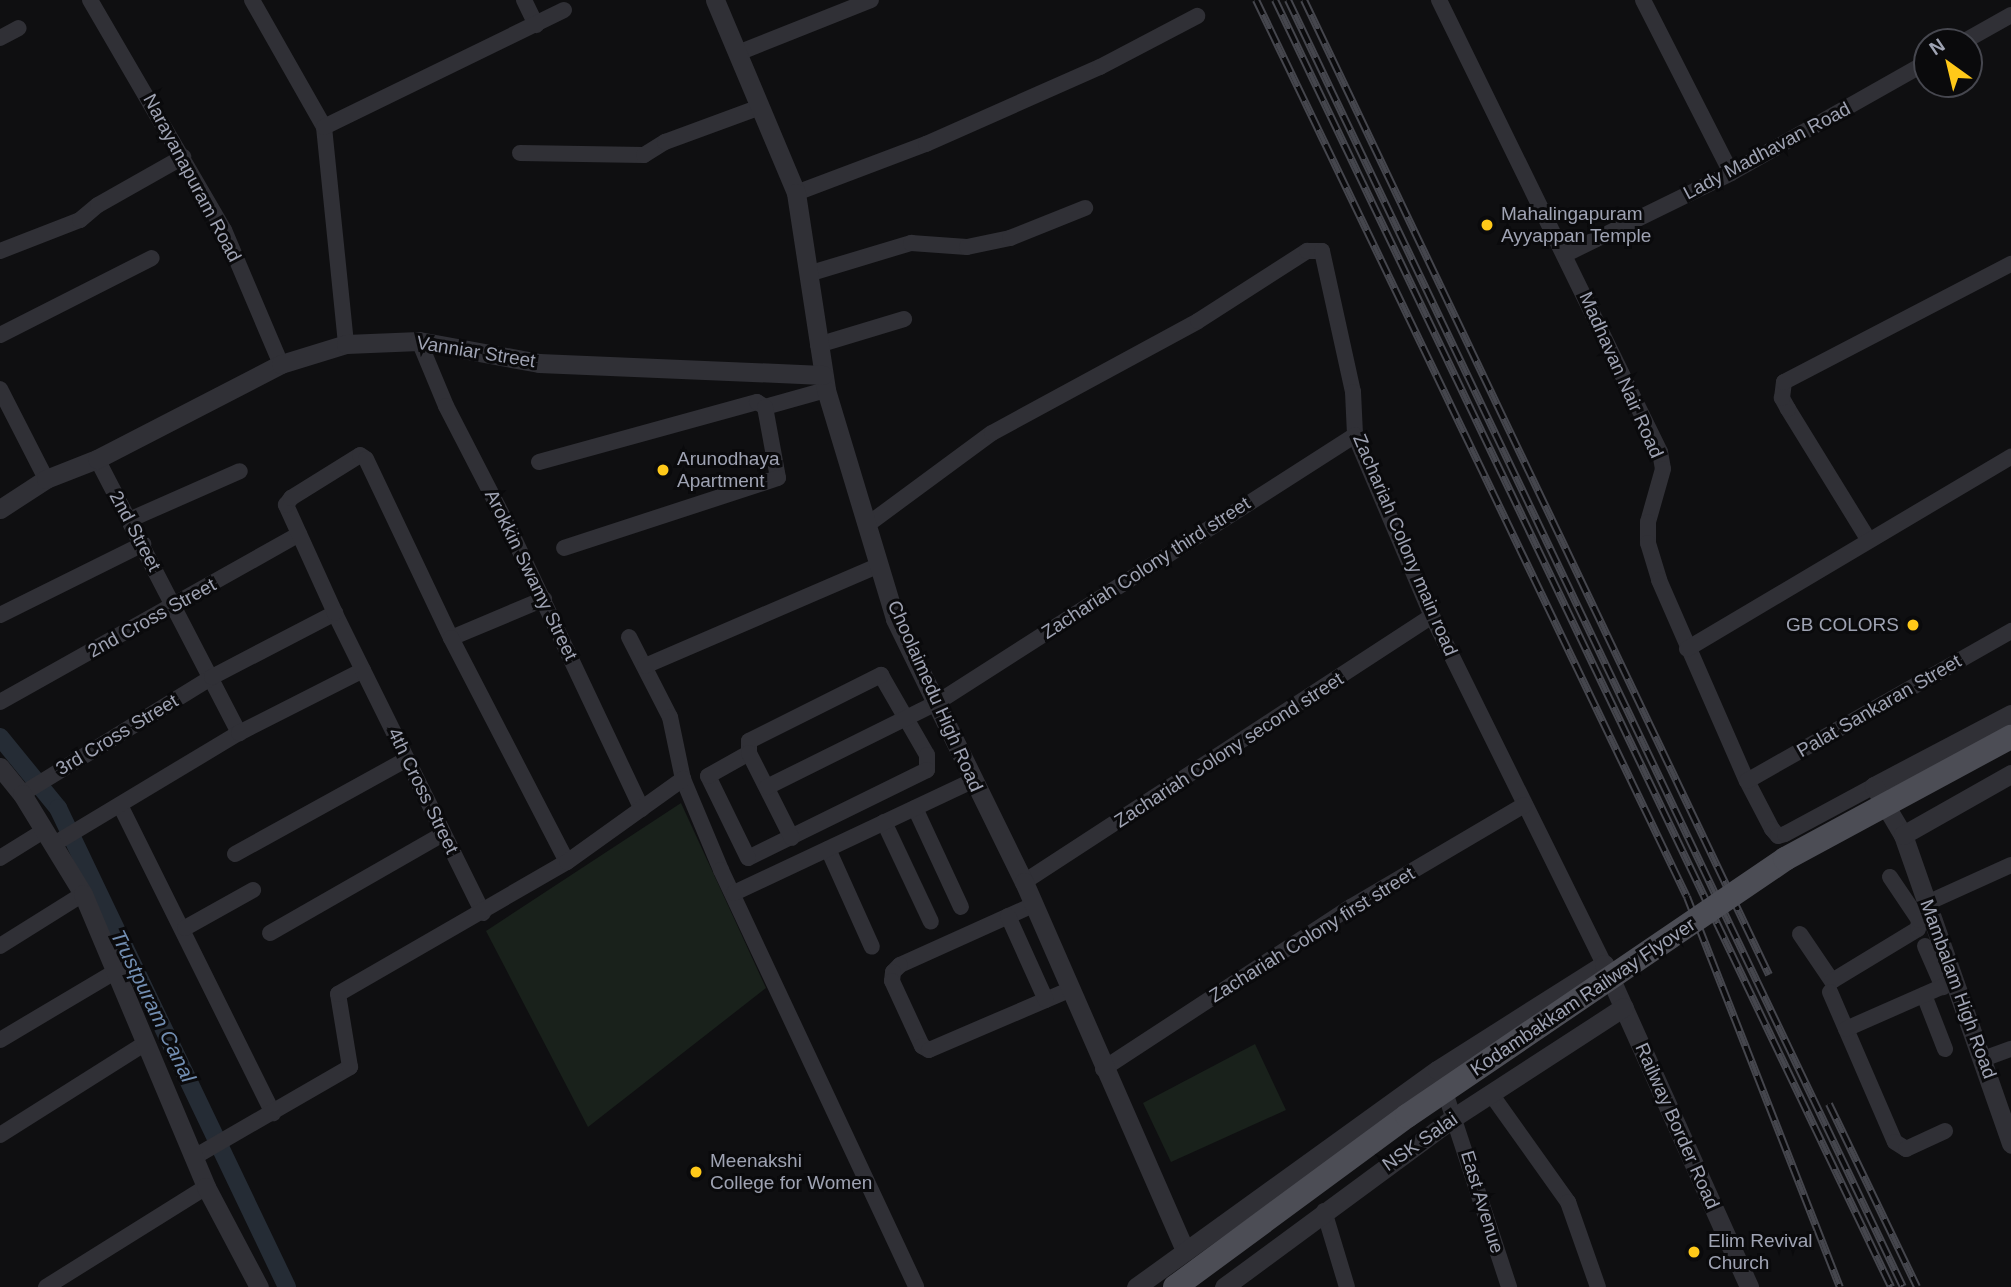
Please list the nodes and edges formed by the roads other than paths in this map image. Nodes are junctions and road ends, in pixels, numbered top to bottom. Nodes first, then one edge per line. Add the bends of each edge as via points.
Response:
1 (90, 0) edge
2 (252, 0) edge
3 (524, 0) edge
4 (715, 0) edge
5 (870, 0) edge
6 (1439, 0) edge
7 (1643, 0) edge
8 (564, 10) dead end
9 (2011, 15) edge
10 (1197, 16) dead end
11 (536, 25) junction
12 (19, 28) dead end
13 (1983, 31) edge
14 (0, 38) edge
15 (737, 53) junction
16 (1913, 70) edge
17 (760, 107) junction
18 (324, 127) junction
19 (520, 153) dead end
20 (183, 158) junction
21 (1731, 173) junction
22 (796, 193) junction
23 (1085, 208) dead end
24 (0, 251) edge
25 (1566, 254) junction
26 (152, 258) dead end
27 (2011, 264) edge
28 (808, 274) junction
29 (904, 319) dead end
30 (0, 335) edge
31 (419, 341) junction
32 (346, 344) junction
33 (818, 345) junction
34 (281, 364) junction
35 (824, 382) junction
36 (0, 389) edge
37 (765, 407) junction
38 (1355, 435) junction
39 (2011, 457) edge
40 (97, 459) junction
41 (539, 462) dead end
42 (240, 471) dead end
43 (46, 479) junction
44 (0, 509) edge
45 (129, 520) junction
46 (867, 525) junction
47 (299, 534) junction
48 (1868, 539) junction
49 (143, 544) junction
50 (564, 548) dead end
51 (880, 565) junction
52 (544, 600) junction
53 (174, 606) junction
54 (335, 613) junction
55 (0, 615) edge
56 (1432, 616) junction
57 (2011, 631) edge
58 (629, 637) dead end
59 (451, 638) junction
60 (1687, 649) junction
61 (645, 666) junction
62 (363, 670) junction
63 (212, 677) junction
64 (2, 701) edge
65 (938, 702) junction
66 (2011, 714) edge
67 (907, 717) junction
68 (239, 733) junction
69 (2011, 737) edge
70 (1955, 743) junction
71 (750, 753) junction
72 (407, 759) junction
73 (0, 766) edge
74 (2011, 774) edge
75 (683, 779) junction
76 (972, 781) junction
77 (1747, 781) junction
78 (1874, 786) junction
79 (767, 787) junction
80 (1983, 790) junction
81 (22, 794) junction
82 (1524, 805) junction
83 (121, 807) junction
84 (915, 807) junction
85 (642, 809) junction
86 (723, 814) junction
87 (884, 822) junction
88 (703, 824) junction
89 (443, 834) junction
90 (1903, 835) junction
91 (50, 837) junction
92 (792, 838) junction
93 (828, 849) junction
94 (235, 854) dead end
95 (0, 858) edge
96 (567, 862) junction
97 (2010, 869) edge
98 (1890, 877) dead end
99 (1024, 882) junction
100 (1919, 882) junction
101 (253, 890) dead end
102 (734, 893) junction
103 (83, 894) junction
104 (1902, 894) junction
105 (1927, 904) junction
106 (1033, 905) junction
107 (961, 907) dead end
108 (483, 913) junction
109 (1008, 916) junction
110 (931, 922) dead end
111 (185, 928) junction
112 (270, 933) dead end
113 (1800, 934) dead end
114 (0, 946) edge
115 (1925, 946) dead end
116 (872, 947) dead end
117 (1604, 964) junction
118 (118, 970) junction
119 (1949, 984) junction
120 (1069, 990) junction
121 (1830, 992) dead end
122 (1924, 995) junction
123 (1046, 1000) junction
124 (1624, 1007) junction
125 (1846, 1029) junction
126 (0, 1040) edge
127 (144, 1044) junction
128 (1945, 1049) dead end
129 (2011, 1049) edge
130 (1983, 1059) junction
131 (1103, 1069) junction
132 (1437, 1069) junction
133 (1491, 1094) junction
134 (273, 1113) junction
135 (1456, 1116) junction
136 (1944, 1131) dead end
137 (0, 1135) edge
138 (2011, 1144) edge
139 (196, 1156) junction
140 (206, 1187) junction
141 (1324, 1211) junction
142 (1185, 1251) junction
143 (46, 1287) edge
144 (259, 1287) edge
145 (916, 1287) edge
146 (1136, 1287) edge
147 (1175, 1287) edge
148 (1224, 1287) edge
149 (1347, 1287) edge
150 (1509, 1287) edge
151 (1598, 1287) edge
152 (1749, 1287) edge

1 - 20 street, Narayanapuram Road
2 - 18 street
3 - 11 street
4 - 15 street, Choolaimedu High Road
5 - 15 street
6 - 25 street, Madhavan Nair Road
7 - 21 street
8 - 11 street
9 - 13 street
10 - 22 street via 1100,66 926,144
11 - 18 street
12 - 14 street
15 - 17 street, Choolaimedu High Road
16 - 21 street, Lady Madhavan Road
17 - 19 street via 665,142 644,155
17 - 22 street, Choolaimedu High Road
18 - 32 street
20 - 24 street via 98,205 80,220
20 - 34 street, Narayanapuram Road via 224,230
21 - 25 street, Lady Madhavan Road
22 - 28 street, Choolaimedu High Road
23 - 28 street via 1010,238 967,247 911,243
25 - 60 street, Madhavan Nair Road via 1660,452 1663,469 1648,522 1648,543
26 - 30 street
27 - 48 street via 1784,382 1782,398
28 - 33 street, Choolaimedu High Road
29 - 33 street
31 - 32 street, Vanniar Street
31 - 35 street, Vanniar Street via 539,363
31 - 52 street, Arokkin Swamy Street via 446,406
32 - 34 street, Vanniar Street
33 - 35 street, Choolaimedu High Road
34 - 40 street, Vanniar Street
35 - 37 street
35 - 46 street, Choolaimedu High Road
36 - 43 street
37 - 41 street via 757,402
37 - 50 street via 778,478
38 - 46 street, Zachariah Colony main road via 1353,392 1322,251 1307,251 1198,321 992,433
38 - 56 street, Zachariah Colony main road
38 - 65 street, Zachariah Colony third street
39 - 48 street
40 - 43 street, Vanniar Street
40 - 45 street, 2nd Street
42 - 45 street
43 - 44 street, Vanniar Street
45 - 49 street, 2nd Street
46 - 51 street, Choolaimedu High Road
47 - 53 street, 2nd Cross Street
47 - 54 street, 4th Cross Street
47 - 59 street, 4th Cross Street via 287,501 364,455
48 - 60 street
49 - 53 street, 2nd Street
49 - 55 street
51 - 61 street
51 - 65 street, Choolaimedu High Road via 895,619
52 - 59 street
52 - 85 street, Arokkin Swamy Street
53 - 63 street, 2nd Street
53 - 64 street, 2nd Cross Street
54 - 62 street, 4th Cross Street
54 - 63 street, 3rd Cross Street
56 - 82 street, Zachariah Colony main road
56 - 99 street, Zachariah Colony second street
57 - 77 street, Palat Sankaran Street
58 - 61 street
59 - 96 street
60 - 77 street, Madhavan Nair Road
61 - 75 street via 670,718
62 - 68 street
62 - 72 street, 4th Cross Street
63 - 68 street, 2nd Street
63 - 81 street, 3rd Cross Street
65 - 67 street, Zachariah Colony third street
65 - 76 street, Choolaimedu High Road
66 - 70 street
67 - 71 street via 885,678 876,676 749,741
67 - 79 street, Zachariah Colony third street
67 - 92 street via 927,755 926,770
68 - 83 street
69 - 147 main road, Kodambakkam Railway Flyover, bridge via 1785,859 1407,1116
70 - 78 street
70 - 80 street
71 - 79 street
71 - 86 street via 708,776
72 - 89 street, 4th Cross Street
72 - 94 street
73 - 81 street
74 - 80 street
75 - 85 street
75 - 88 street
76 - 84 street
76 - 99 street, Choolaimedu High Road
77 - 78 street, Madhavan Nair Road via 1778,835
78 - 90 street, Mambalam High Road
79 - 92 street
80 - 90 street
81 - 91 street
82 - 117 street, Zachariah Colony main road
82 - 131 street, Zachariah Colony first street via 1351,907
83 - 91 street
83 - 111 street
84 - 87 street
84 - 107 street
85 - 96 street
86 - 88 street
86 - 92 street via 748,858
87 - 93 street
87 - 110 street
88 - 102 street
89 - 108 street, 4th Cross Street
89 - 112 street
90 - 100 street, Mambalam High Road
91 - 95 street
91 - 103 street
93 - 102 street
93 - 116 street
96 - 108 street
97 - 105 street
98 - 104 street
99 - 106 street, Choolaimedu High Road
100 - 104 street
100 - 105 street, Mambalam High Road
101 - 111 street
102 - 145 street
103 - 114 street
103 - 118 street
104 - 113 street via 1919,920 1918,929 1835,981 1828,979
105 - 119 street, Mambalam High Road
106 - 109 street
106 - 120 street, Choolaimedu High Road
108 - 134 street via 338,994 350,1067
109 - 123 street
109 - 123 street via 900,965 892,981 922,1046 929,1050
111 - 134 street
115 - 119 street
117 - 124 street, Railway Border Road
117 - 132 street
118 - 126 street
118 - 127 street
119 - 122 street
119 - 130 street, Mambalam High Road
120 - 123 street
120 - 131 street, Choolaimedu High Road
121 - 125 street
122 - 125 street
122 - 128 street
124 - 133 street, NSK Salai
124 - 152 street, Railway Border Road
125 - 136 street via 1895,1142 1906,1149
127 - 137 street
127 - 139 street
129 - 130 street
130 - 138 street, Mambalam High Road
131 - 142 street, Choolaimedu High Road
132 - 135 street, East Avenue
132 - 142 street
133 - 135 street, NSK Salai
133 - 151 street via 1568,1202
134 - 139 street
135 - 141 street, NSK Salai
135 - 150 street, East Avenue
139 - 140 street
140 - 143 street
140 - 144 street
141 - 148 street, NSK Salai
141 - 149 street
142 - 146 street

